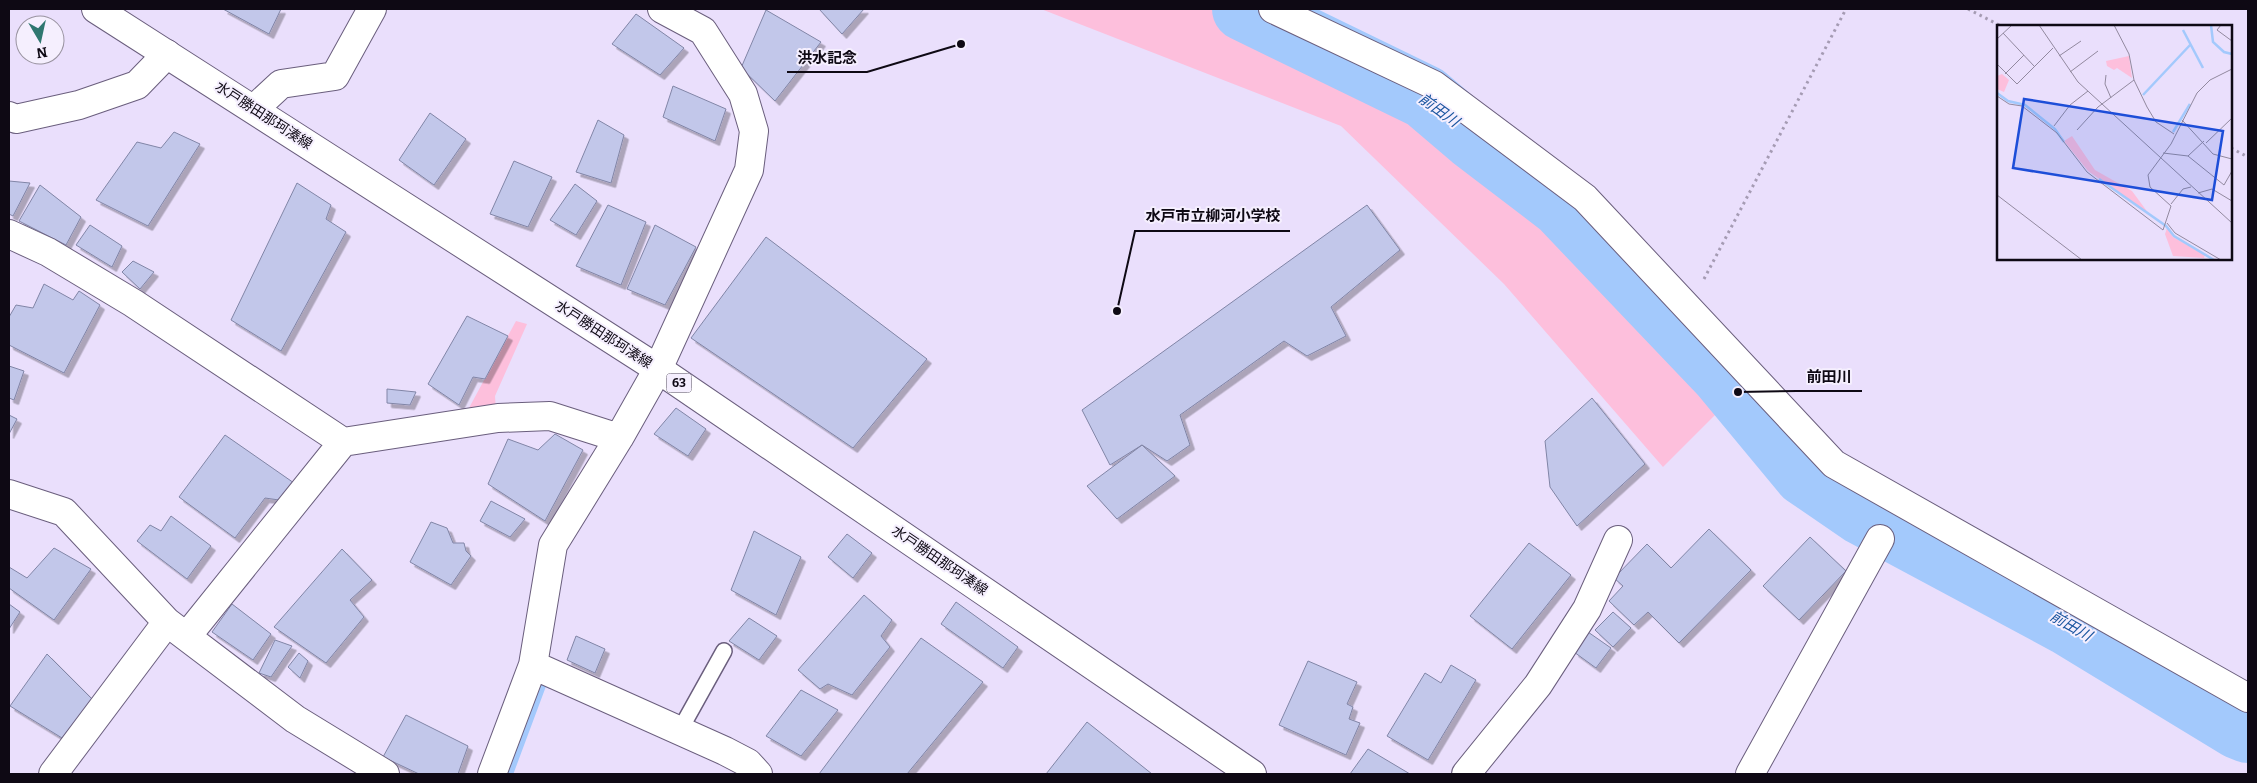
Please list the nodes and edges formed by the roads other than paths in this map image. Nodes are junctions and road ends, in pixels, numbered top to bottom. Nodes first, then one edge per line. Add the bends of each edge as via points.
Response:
1 (96, 9) edge
2 (372, 9) edge
3 (662, 9) edge
4 (1273, 9) edge
5 (167, 54) junction
6 (254, 109) junction
7 (11, 123) edge
8 (9, 234) edge
9 (658, 369) junction
10 (620, 438) junction
11 (342, 442) junction
12 (9, 494) edge
13 (1880, 539) dead end
14 (1618, 540) dead end
15 (177, 629) junction
16 (724, 651) dead end
17 (533, 665) junction
18 (2248, 698) edge
19 (680, 730) junction
20 (53, 774) edge
21 (385, 774) edge
22 (492, 774) edge
23 (758, 774) edge
24 (1252, 774) edge
25 (1466, 774) edge
26 (1750, 774) edge

1 - 5 street, 水戸勝田那珂湊線 / 63
2 - 6 street via 335,76 281,84
3 - 9 street via 703,31 742,94 754,131 749,170
4 - 18 street via 1434,85 1585,198 1834,464
5 - 6 street, 水戸勝田那珂湊線 / 63
5 - 7 street via 137,85
6 - 9 street, 水戸勝田那珂湊線 / 63
8 - 11 street via 48,252 133,303
9 - 10 street
9 - 24 street, 水戸勝田那珂湊線 / 63
10 - 11 street via 550,416 498,418
10 - 17 street via 553,545
11 - 15 street
12 - 15 street via 64,512
13 - 26 street
14 - 25 street via 1587,609 1538,685
15 - 20 street
15 - 21 street via 295,719
16 - 19 lane
17 - 19 street
17 - 22 street
19 - 23 street via 748,763

